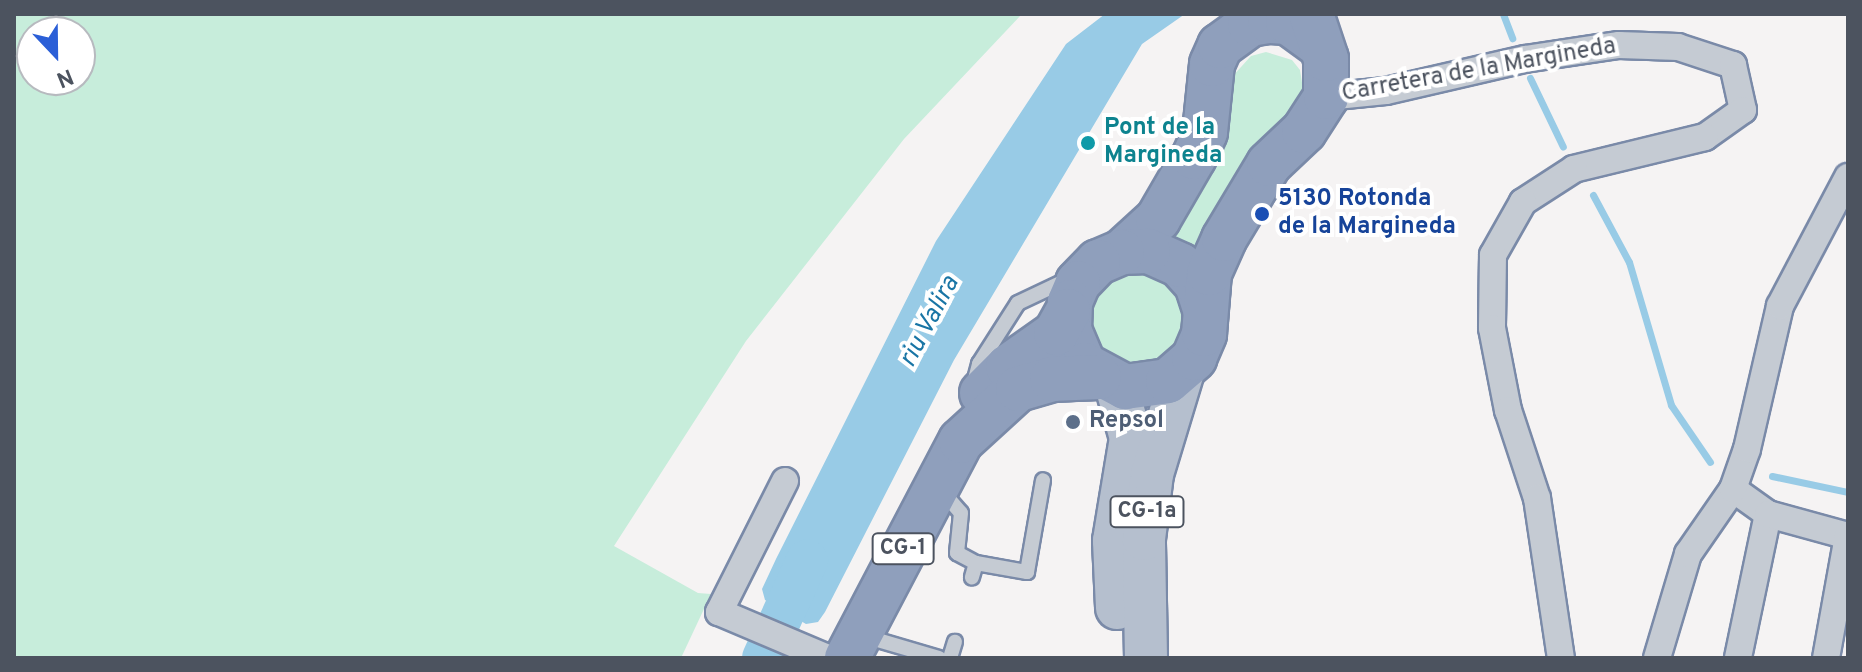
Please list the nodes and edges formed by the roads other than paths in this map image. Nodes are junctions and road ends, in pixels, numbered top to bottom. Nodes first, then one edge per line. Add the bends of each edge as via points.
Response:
1 (1259, 18) edge
2 (1322, 23) edge
3 (1326, 97) junction
4 (1848, 177) edge
5 (1122, 252) junction
6 (1076, 293) junction
7 (1205, 309) junction
8 (1183, 371) junction
9 (1107, 381) junction
10 (968, 421) junction
11 (1043, 480) dead end
12 (785, 481) dead end
13 (935, 486) junction
14 (1733, 489) junction
15 (1768, 514) junction
16 (955, 642) dead end
17 (837, 650) edge
18 (939, 658) edge
19 (950, 658) edge
20 (1119, 658) edge
21 (1146, 658) edge
22 (1561, 658) edge
23 (1657, 658) edge
24 (1738, 658) edge
25 (1826, 658) edge

1 - 2 highway, CG-1
1 - 5 highway, CG-1 via 1220,46 1212,64 1205,132 1194,157 1158,219
2 - 3 highway, CG-1
3 - 7 highway via 1317,116 1252,189 1209,273
3 - 22 street, Carretera de la Margineda via 1386,91 1525,59 1619,45 1678,47 1733,65 1743,110 1705,137 1574,169 1523,202 1493,255 1492,328 1508,410 1537,498
4 - 14 street via 1780,306
5 - 6 highway, CG-1
5 - 7 highway via 1148,251 1173,260 1192,277
6 - 9 highway via 1074,349
6 - 10 highway, CG-1 via 1056,333 1008,367
7 - 8 highway via 1202,342
8 - 9 highway, CG-1 via 1152,387
8 - 21 main road, CG-1a via 1152,474 1144,539
9 - 10 highway, CG-1 via 1052,379 1018,389
9 - 20 main road, CG-1a via 1131,438 1114,541
10 - 13 highway, CG-1
11 - 13 lane via 1027,572 974,570 957,553 961,513
12 - 17 street via 719,612
13 - 17 highway, CG-1
14 - 15 street
14 - 23 street via 1688,554
15 - 24 street
15 - 25 street via 1848,536
16 - 19 lane
17 - 18 lane

